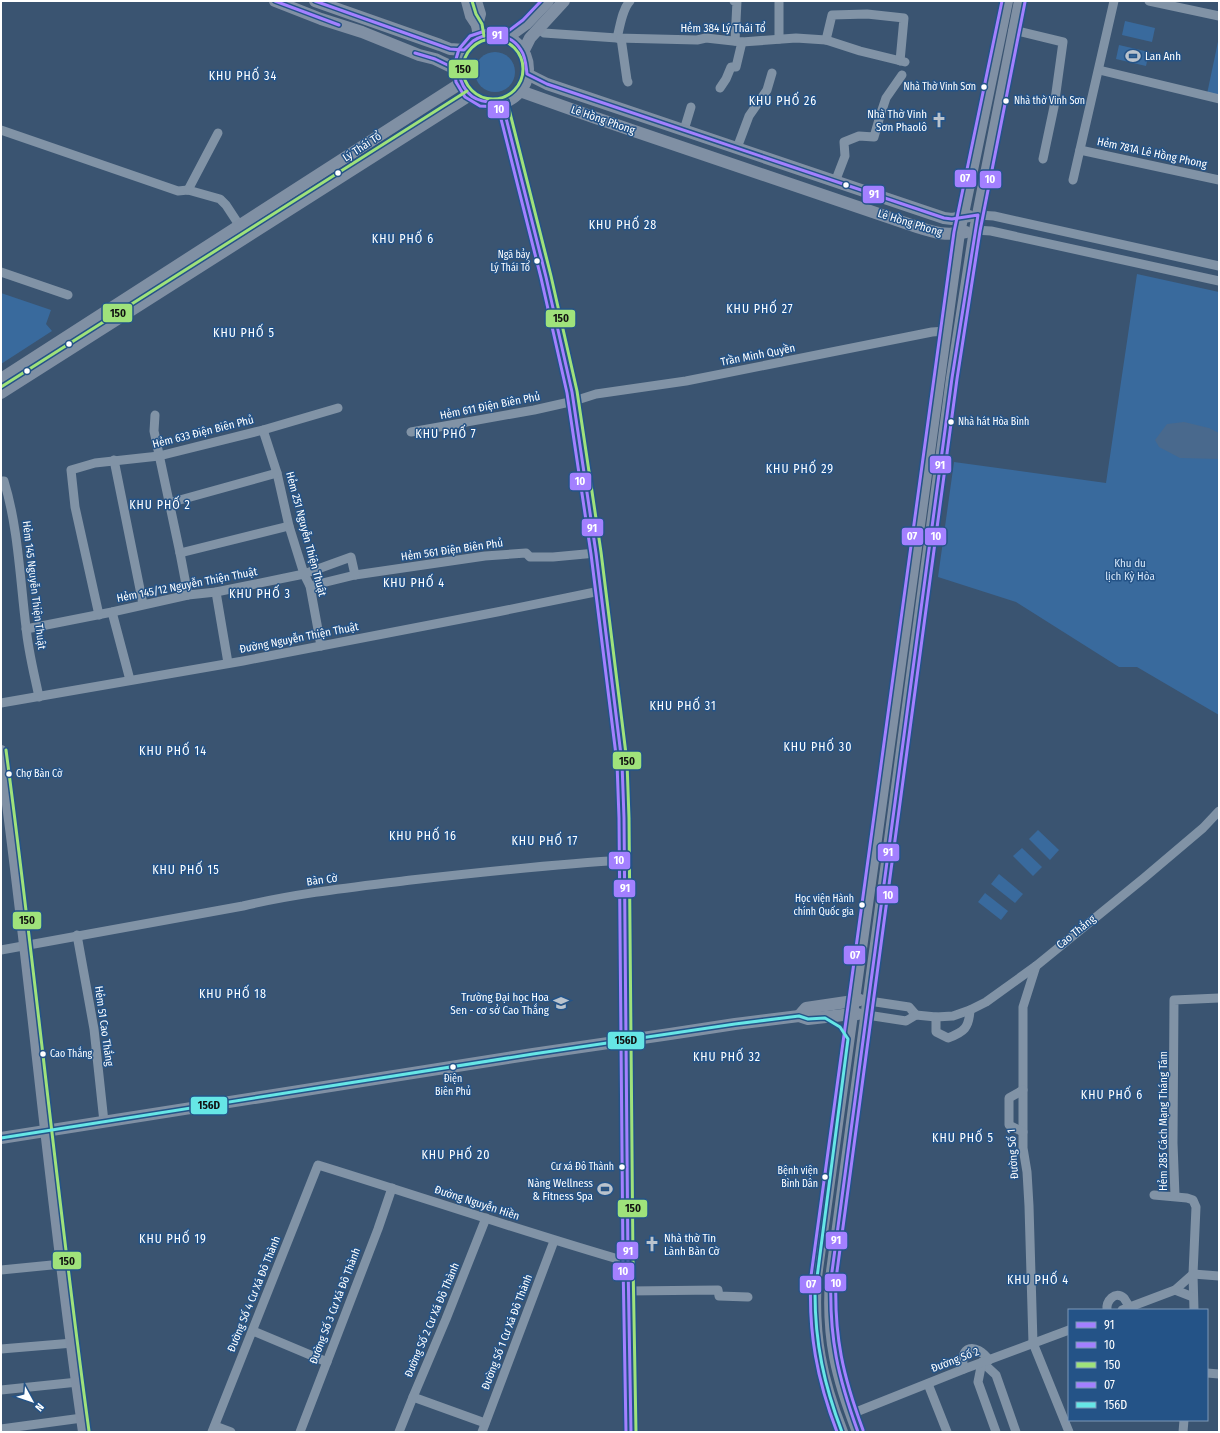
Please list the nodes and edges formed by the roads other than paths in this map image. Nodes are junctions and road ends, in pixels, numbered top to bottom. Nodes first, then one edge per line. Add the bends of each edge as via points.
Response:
1 (275, 1) edge
2 (315, 1) edge
3 (467, 1) edge
4 (476, 1) edge
5 (548, 1) edge
6 (564, 1) edge
7 (630, 1) edge
8 (734, 1) edge
9 (779, 1) edge
10 (1007, 1) edge
11 (1020, 1) edge
12 (1114, 1) edge
13 (1149, 1) edge
14 (1219, 16) edge
15 (477, 25) junction
16 (539, 29) junction
17 (1013, 30) junction
18 (479, 37) junction
19 (508, 37) junction
20 (619, 38) junction
21 (779, 39) junction
22 (826, 40) junction
23 (738, 42) junction
24 (464, 50) junction
25 (523, 52) junction
26 (458, 70) junction
27 (1099, 70) junction
28 (772, 73) dead end
29 (527, 74) junction
30 (902, 75) dead end
31 (628, 82) dead end
32 (461, 83) junction
33 (720, 88) dead end
34 (520, 91) junction
35 (470, 96) junction
36 (1219, 99) edge
37 (502, 102) junction
38 (691, 107) dead end
39 (1, 130) edge
40 (684, 130) junction
41 (218, 133) dead end
42 (737, 148) junction
43 (1080, 150) junction
44 (1043, 159) dead end
45 (1073, 180) dead end
46 (1219, 180) edge
47 (835, 182) junction
48 (188, 190) junction
49 (978, 215) junction
50 (962, 217) junction
51 (240, 225) junction
52 (975, 230) junction
53 (959, 233) junction
54 (248, 237) junction
55 (1219, 266) edge
56 (1, 272) edge
57 (1219, 281) edge
58 (68, 295) dead end
59 (946, 331) junction
60 (1, 380) edge
61 (1, 393) edge
62 (574, 401) junction
63 (338, 408) dead end
64 (155, 415) dead end
65 (263, 430) junction
66 (411, 432) dead end
67 (159, 456) junction
68 (114, 460) junction
69 (277, 473) junction
70 (1, 481) edge
71 (170, 503) junction
72 (289, 526) junction
73 (180, 553) junction
74 (596, 553) junction
75 (304, 574) junction
76 (355, 575) junction
77 (310, 586) junction
78 (600, 591) junction
79 (216, 592) junction
80 (188, 595) junction
81 (143, 604) junction
82 (112, 612) junction
83 (99, 614) junction
84 (26, 629) junction
85 (321, 646) junction
86 (228, 663) junction
87 (130, 680) junction
88 (39, 696) junction
89 (1, 703) edge
90 (1, 751) edge
91 (5, 809) edge
92 (1219, 811) edge
93 (625, 860) junction
94 (77, 935) junction
95 (25, 946) junction
96 (1, 950) edge
97 (1036, 966) junction
98 (1219, 998) edge
99 (853, 1000) junction
100 (869, 1001) junction
101 (970, 1010) junction
102 (852, 1014) junction
103 (867, 1015) junction
104 (916, 1015) junction
105 (799, 1016) junction
106 (936, 1017) junction
107 (825, 1018) junction
108 (848, 1039) junction
109 (626, 1040) junction
110 (1023, 1090) junction
111 (104, 1122) junction
112 (47, 1131) junction
113 (1023, 1132) junction
114 (1, 1138) edge
115 (318, 1165) joint
116 (392, 1188) junction
117 (1154, 1195) dead end
118 (1175, 1196) junction
119 (486, 1218) junction
120 (554, 1241) junction
121 (628, 1262) junction
122 (62, 1264) junction
123 (1, 1270) edge
124 (1193, 1274) junction
125 (1219, 1276) edge
126 (1175, 1290) junction
127 (628, 1291) junction
128 (748, 1297) dead end
129 (1194, 1297) junction
130 (1107, 1309) edge
131 (1126, 1309) edge
132 (1194, 1309) edge
133 (1068, 1330) edge
134 (253, 1331) junction
135 (73, 1343) junction
136 (1033, 1343) junction
137 (1, 1349) edge
138 (985, 1361) junction
139 (327, 1362) junction
140 (964, 1369) junction
141 (1208, 1373) edge
142 (1219, 1374) edge
143 (78, 1382) junction
144 (928, 1384) junction
145 (1, 1390) edge
146 (413, 1397) junction
147 (851, 1414) junction
148 (82, 1418) junction
149 (483, 1428) edge
150 (1, 1429) edge
151 (214, 1429) edge
152 (84, 1432) edge
153 (231, 1432) edge
154 (300, 1432) edge
155 (399, 1432) edge
156 (631, 1432) edge
157 (842, 1432) edge
158 (858, 1432) edge
159 (947, 1432) edge
160 (996, 1432) edge
161 (1016, 1432) edge
162 (1069, 1432) edge

1 - 26 main road via 435,59
2 - 24 main road via 450,49
3 - 15 main road via 471,16
4 - 15 main road via 480,14
5 - 19 main road via 526,24
6 - 16 main road
7 - 20 street via 621,21
8 - 23 street
9 - 21 street
10 - 50 main road
11 - 17 main road
12 - 27 street
13 - 14 street
15 - 18 main road
16 - 20 street, Hẻm 384 Lý Thái Tổ via 544,33
16 - 25 main road via 530,38
17 - 44 street via 1063,42 1054,107
17 - 49 main road
18 - 19 main road via 492,34
18 - 24 main road
19 - 25 main road
20 - 23 street, Hẻm 384 Lý Thái Tổ via 706,38
20 - 31 street
21 - 22 street, Hẻm 384 Lý Thái Tổ
21 - 23 street, Hẻm 384 Lý Thái Tổ
22 - 22 street, Hẻm 384 Lý Thái Tổ via 832,15 867,14 904,18 902,62
23 - 33 street via 736,67 730,67
24 - 26 main road
25 - 29 main road
26 - 32 main road
27 - 36 street
27 - 43 street
28 - 42 street via 767,90 749,116
29 - 34 main road
29 - 40 main road, Lê Hồng Phong via 547,84
30 - 47 street via 886,98 874,137 859,136 844,142 845,156
32 - 35 main road
32 - 51 main road, Lý Thái Tổ
34 - 37 main road
34 - 53 main road, Lê Hồng Phong via 938,234
35 - 37 main road via 485,103
35 - 54 main road, Lý Thái Tổ
37 - 62 main road
38 - 40 street
39 - 48 street via 178,191
40 - 42 main road, Lê Hồng Phong
41 - 48 street
42 - 47 main road, Lê Hồng Phong
43 - 45 street
43 - 46 street, Hẻm 781A Lê Hồng Phong
47 - 50 main road, Lê Hồng Phong via 944,218
48 - 51 street via 220,199
49 - 50 main road, Lê Hồng Phong
49 - 52 main road
49 - 55 street, Lê Hồng Phong via 994,216
50 - 53 main road
51 - 54 street
51 - 60 main road, Lý Thái Tổ
52 - 53 main road, Lê Hồng Phong
52 - 57 street, Lê Hồng Phong via 991,231
52 - 100 main road via 952,378
53 - 59 main road
54 - 61 main road, Lý Thái Tổ
56 - 58 street
59 - 62 street, Trần Minh Quyền via 679,382 596,394
59 - 99 main road
62 - 66 street, Hẻm 611 Điện Biên Phủ
62 - 74 main road
63 - 65 street, Hẻm 633 Ðiện Biên Phủ
64 - 67 street via 154,431
65 - 67 street, Hẻm 633 Ðiện Biên Phủ
65 - 69 street, Hẻm 251 Nguyễn Thiện Thuật
67 - 68 street, Hẻm 633 Ðiện Biên Phủ
67 - 71 street
68 - 81 street
68 - 83 street, Hẻm 633 Ðiện Biên Phủ via 71,470 75,507
69 - 71 street
69 - 72 street, Hẻm 251 Nguyễn Thiện Thuật
70 - 84 street, Hẻm 145 Nguyễn Thiện Thuật via 4,481 11,508
71 - 73 street
72 - 73 street
72 - 75 street, Hẻm 251 Nguyễn Thiện Thuật
73 - 80 street
74 - 76 street, Hẻm 561 Ðiện Biên Phủ via 553,557 530,557 526,553 485,556
74 - 78 main road
75 - 76 street, Hẻm 145/12 Nguyễn Thiện Thuật via 351,557
75 - 77 street, Hẻm 251 Nguyễn Thiện Thuật
75 - 79 street, Hẻm 145/12 Nguyễn Thiện Thuật
76 - 77 street, Hẻm 561 Ðiện Biên Phủ
77 - 85 street, Hẻm 251 Nguyễn Thiện Thuật
78 - 85 street, Đường Nguyễn Thiện Thuật
78 - 93 main road via 622,764
79 - 80 street, Hẻm 145/12 Nguyễn Thiện Thuật
79 - 86 street
80 - 81 street, Hẻm 145/12 Nguyễn Thiện Thuật
81 - 82 street, Hẻm 145/12 Nguyễn Thiện Thuật
82 - 83 street, Hẻm 145/12 Nguyễn Thiện Thuật
82 - 87 street
83 - 84 street, Hẻm 145/12 Nguyễn Thiện Thuật
84 - 88 street, Hẻm 145 Nguyễn Thiện Thuật
85 - 86 street, Đường Nguyễn Thiện Thuật
86 - 87 street, Đường Nguyễn Thiện Thuật
87 - 88 street, Đường Nguyễn Thiện Thuật
88 - 89 street, Đường Nguyễn Thiện Thuật
90 - 91 main road
91 - 95 main road
92 - 97 street, Cao Thắng via 1144,878
93 - 94 street, Bàn Cờ via 546,865 364,886 272,899
93 - 109 main road
94 - 95 street, Bàn Cờ
94 - 111 street, Hẻm 51 Cao Thắng via 94,1029
95 - 96 street, Bàn Cờ
95 - 112 main road
97 - 101 street, Cao Thắng via 986,1002
97 - 110 street, Đường Số 1 via 1023,1007
98 - 118 street, Hẻm 285 Cách Mạng Tháng Tám via 1174,1000
99 - 100 main road, Cao Thắng
99 - 102 main road
99 - 105 main road, Cao Thắng via 806,1008
100 - 103 main road
100 - 104 street, Cao Thắng via 909,1006
101 - 106 street, Cao Thắng via 953,1016
101 - 106 street via 969,1022 960,1033 948,1038 936,1032
102 - 103 main road, Cao Thắng
102 - 107 main road, Cao Thắng
102 - 108 main road
103 - 104 street, Cao Thắng via 906,1021
103 - 147 main road via 830,1294 834,1354
104 - 106 street, Cao Thắng
105 - 107 main road, Cao Thắng via 808,1019
105 - 109 main road, Cao Thắng
107 - 108 main road via 840,1027
108 - 157 main road via 815,1293 819,1357 827,1391
109 - 111 main road, Cao Thắng
109 - 121 main road
110 - 113 street, Đường Số 1
110 - 113 street via 1009,1098 1009,1125
111 - 112 main road, Cao Thắng
112 - 114 main road, Cao Thắng
112 - 122 main road
113 - 136 street, Đường Số 1 via 1029,1206
115 - 116 street, Đường Nguyễn Hiền
115 - 134 street, Ðường Số 4 Cư Xá Đô Thành
116 - 119 street, Đường Nguyễn Hiền
116 - 139 street, Ðường Số 3 Cư Xá Đô Thành
117 - 118 street
118 - 124 street, Hẻm 285 Cách Mạng Tháng Tám via 1193,1200 1196,1207
119 - 120 street, Đường Nguyễn Hiền
119 - 146 street, Ðường Số 2 Cư Xá Đô Thành
120 - 121 street, Đường Nguyễn Hiền
120 - 149 street, Ðường Số 1 Cư Xá Đô Thành
121 - 127 main road
122 - 123 street
122 - 135 main road
124 - 125 street
124 - 126 street
124 - 129 street, Hẻm 285 Cách Mạng Tháng Tám
126 - 129 street
126 - 131 street
127 - 128 street via 718,1290 719,1296
127 - 156 main road
129 - 132 street, Hẻm 285 Cách Mạng Tháng Tám
130 - 131 street via 1106,1304 1110,1298 1119,1296 1124,1298
133 - 136 street, Đường Số 2
134 - 139 street
134 - 151 street, Ðường Số 4 Cư Xá Đô Thành
135 - 137 street
135 - 143 main road
136 - 138 street, Đường Số 2
136 - 162 street
138 - 140 street, Đường Số 2
138 - 140 street via 981,1350 971,1348 963,1355
138 - 160 street via 978,1382
138 - 161 street via 996,1375
139 - 154 street, Ðường Số 3 Cư Xá Đô Thành
140 - 144 street, Đường Số 2
141 - 142 street
143 - 145 street
143 - 148 main road
144 - 147 street, Đường Số 2
144 - 159 street
146 - 149 street
146 - 155 street, Ðường Số 2 Cư Xá Đô Thành
147 - 158 main road
148 - 150 street
148 - 152 main road
151 - 153 street

